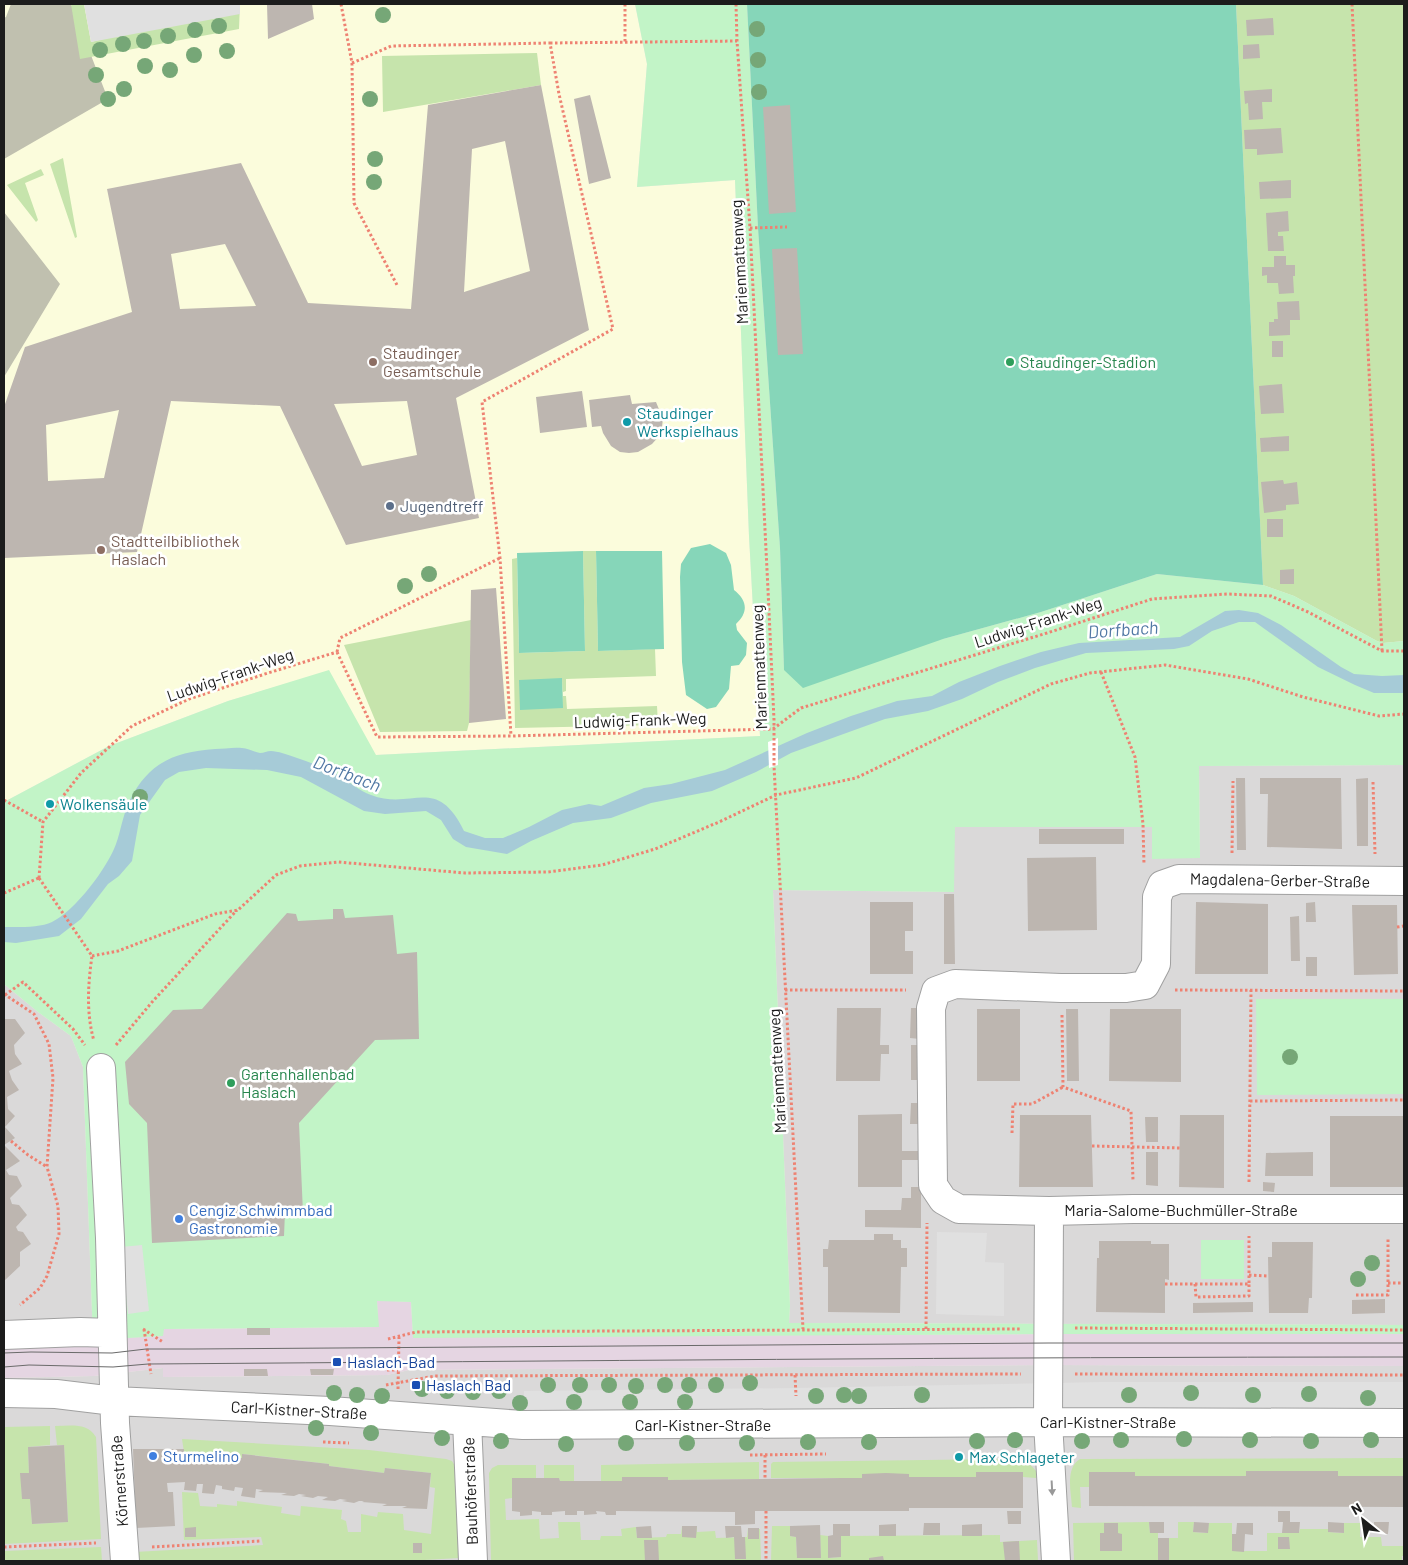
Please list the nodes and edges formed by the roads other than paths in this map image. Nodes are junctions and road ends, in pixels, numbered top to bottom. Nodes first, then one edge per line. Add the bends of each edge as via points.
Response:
1 (1404, 881) edge
2 (101, 1068) road end
3 (1396, 1209) edge
4 (1049, 1211) junction
5 (111, 1333) junction
6 (4, 1335) edge
7 (4, 1393) edge
8 (114, 1401) junction
9 (467, 1421) junction
10 (1048, 1422) junction
11 (1404, 1423) edge
12 (124, 1550) edge
13 (473, 1561) edge
14 (1056, 1561) edge

1 - 4 street, Magdalena-Gerber-Straße via 1179,879 1162,885 1156,897 1156,964 1145,986 1061,988 954,984 936,991 931,1008 933,1185 943,1200 959,1209
2 - 5 street, Körnerstraße
3 - 4 street, Maria-Salome-Buchmüller-Straße
4 - 10 street, Maria-Salome-Buchmüller-Straße
5 - 6 street
5 - 8 street, Körnerstraße
7 - 8 street, Carl-Kistner-Straße via 56,1394
8 - 9 street, Carl-Kistner-Straße
8 - 12 street, Körnerstraße
9 - 10 street, Carl-Kistner-Straße via 523,1425
9 - 13 street, Bauhöferstraße
10 - 11 street, Carl-Kistner-Straße
10 -> 14 street, Maria-Salome-Buchmüller-Straße

